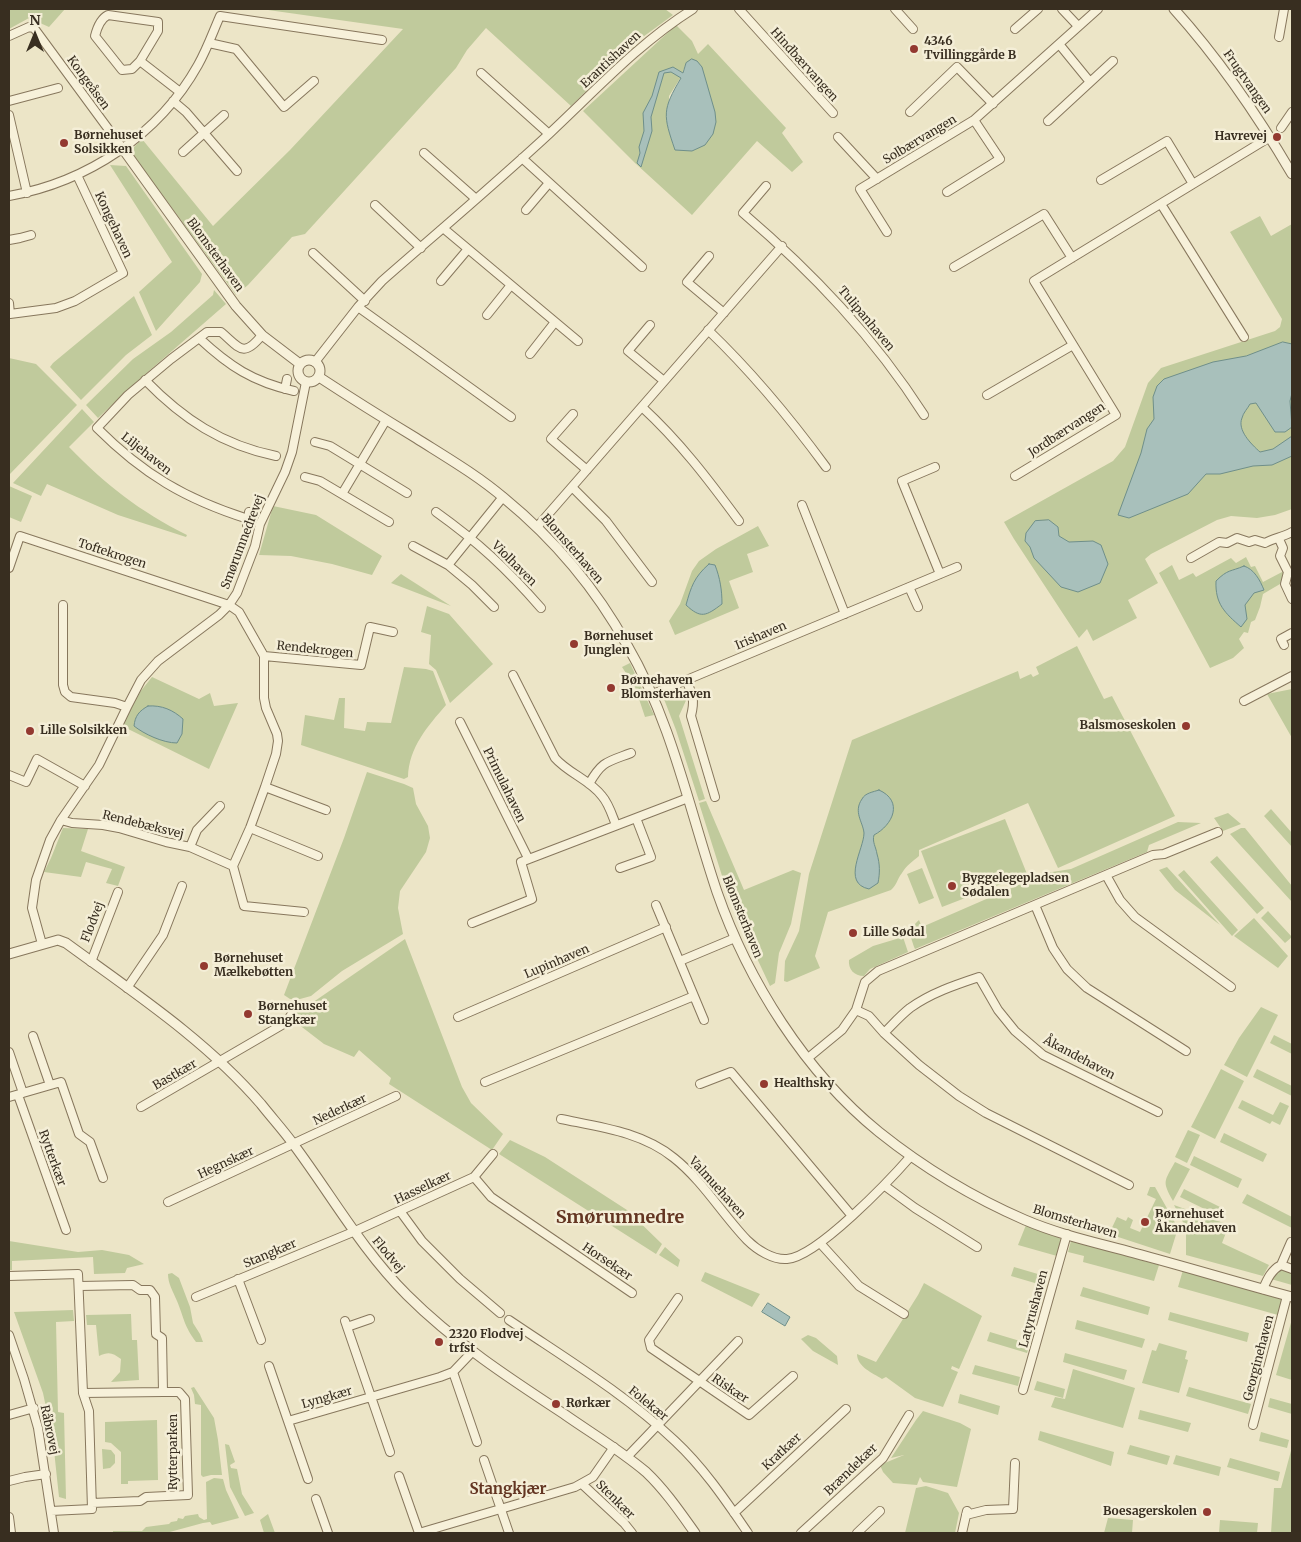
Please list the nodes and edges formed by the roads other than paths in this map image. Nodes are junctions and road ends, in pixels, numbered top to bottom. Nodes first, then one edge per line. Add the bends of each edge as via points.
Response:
1 (693, 9) edge
2 (739, 9) edge
3 (895, 9) edge
4 (1038, 9) edge
5 (1062, 9) edge
6 (1098, 9) edge
7 (1174, 9) edge
8 (1284, 9) edge
9 (1078, 26) junction
10 (913, 29) dead end
11 (1015, 29) dead end
12 (9, 36) edge
13 (1279, 36) dead end
14 (382, 40) dead end
15 (209, 43) junction
16 (1059, 44) junction
17 (140, 61) junction
18 (1112, 62) dead end
19 (481, 73) dead end
20 (314, 81) dead end
21 (1090, 82) junction
22 (58, 88) dead end
23 (180, 92) junction
24 (9, 100) edge
25 (173, 101) junction
26 (993, 104) junction
27 (910, 112) dead end
28 (1292, 112) edge
29 (833, 113) dead end
30 (9, 115) edge
31 (224, 115) dead end
32 (974, 120) junction
33 (1048, 121) dead end
34 (1281, 128) dead end
35 (204, 133) junction
36 (549, 134) junction
37 (838, 137) dead end
38 (1270, 138) junction
39 (123, 149) junction
40 (183, 152) dead end
41 (424, 153) dead end
42 (522, 158) junction
43 (237, 171) dead end
44 (1292, 174) edge
45 (78, 175) junction
46 (877, 179) junction
47 (1101, 180) dead end
48 (549, 183) junction
49 (1193, 184) junction
50 (766, 186) dead end
51 (947, 192) dead end
52 (26, 193) junction
53 (9, 196) edge
54 (476, 199) junction
55 (1161, 204) junction
56 (375, 205) dead end
57 (526, 210) dead end
58 (443, 228) junction
59 (887, 232) dead end
60 (31, 234) dead end
61 (9, 240) edge
62 (782, 246) junction
63 (422, 248) junction
64 (468, 249) junction
65 (313, 253) dead end
66 (709, 256) dead end
67 (1072, 258) junction
68 (642, 267) dead end
69 (954, 267) dead end
70 (441, 281) dead end
71 (511, 285) junction
72 (365, 301) junction
73 (9, 303) edge
74 (358, 307) junction
75 (724, 313) junction
76 (487, 315) dead end
77 (555, 322) junction
78 (650, 325) dead end
79 (708, 330) junction
80 (262, 335) junction
81 (1244, 337) dead end
82 (199, 338) junction
83 (578, 341) dead end
84 (1073, 345) junction
85 (530, 354) dead end
86 (316, 362) junction
87 (300, 364) junction
88 (319, 378) junction
89 (287, 379) dead end
90 (145, 380) junction
91 (664, 381) junction
92 (306, 382) junction
93 (285, 389) junction
94 (294, 391) dead end
95 (987, 395) dead end
96 (642, 407) junction
97 (573, 414) dead end
98 (924, 415) dead end
99 (511, 417) dead end
100 (386, 420) junction
101 (315, 442) dead end
102 (276, 455) dead end
103 (360, 465) junction
104 (826, 467) dead end
105 (935, 467) dead end
106 (587, 470) junction
107 (1015, 476) dead end
108 (305, 477) dead end
109 (572, 487) junction
110 (407, 493) dead end
111 (342, 494) junction
112 (503, 496) junction
113 (802, 505) dead end
114 (436, 512) dead end
115 (248, 518) dead end
116 (739, 521) dead end
117 (389, 522) dead end
118 (537, 527) junction
119 (1292, 532) edge
120 (471, 537) junction
121 (1278, 539) junction
122 (413, 546) dead end
123 (1191, 558) dead end
124 (448, 565) junction
125 (957, 567) dead end
126 (9, 568) edge
127 (940, 574) junction
128 (652, 582) dead end
129 (909, 587) junction
130 (1292, 599) edge
131 (63, 605) dead end
132 (229, 605) junction
133 (494, 607) dead end
134 (918, 607) dead end
135 (541, 608) dead end
136 (845, 614) junction
137 (393, 632) dead end
138 (1292, 633) edge
139 (1284, 645) dead end
140 (264, 656) junction
141 (513, 674) dead end
142 (1292, 676) edge
143 (686, 680) junction
144 (653, 694) junction
145 (1244, 701) dead end
146 (127, 707) junction
147 (460, 722) dead end
148 (631, 753) dead end
149 (9, 775) edge
150 (588, 784) junction
151 (84, 786) junction
152 (264, 787) junction
153 (715, 797) dead end
154 (688, 798) junction
155 (220, 806) dead end
156 (326, 810) dead end
157 (636, 818) junction
158 (61, 820) junction
159 (616, 825) junction
160 (250, 828) junction
161 (1218, 832) dead end
162 (190, 847) junction
163 (318, 856) dead end
164 (528, 858) junction
165 (233, 866) junction
166 (620, 868) dead end
167 (1106, 875) junction
168 (182, 886) dead end
169 (118, 892) dead end
170 (656, 905) dead end
171 (1035, 905) junction
172 (304, 912) dead end
173 (472, 922) dead end
174 (666, 927) junction
175 (735, 938) junction
176 (42, 944) junction
177 (9, 954) edge
178 (680, 961) junction
179 (92, 962) junction
180 (1231, 987) dead end
181 (127, 988) junction
182 (694, 996) junction
183 (856, 1010) junction
184 (291, 1015) dead end
185 (458, 1017) dead end
186 (704, 1020) dead end
187 (884, 1032) junction
188 (33, 1036) dead end
189 (1186, 1051) dead end
190 (9, 1052) edge
191 (808, 1058) junction
192 (219, 1063) junction
193 (485, 1082) dead end
194 (700, 1084) dead end
195 (50, 1085) junction
196 (20, 1094) junction
197 (396, 1096) dead end
198 (9, 1097) edge
199 (142, 1107) dead end
200 (1158, 1112) dead end
201 (560, 1120) dead end
202 (294, 1144) junction
203 (493, 1154) dead end
204 (911, 1156) junction
205 (474, 1177) junction
206 (103, 1178) dead end
207 (1129, 1185) dead end
208 (885, 1186) junction
209 (168, 1202) dead end
210 (400, 1211) junction
211 (852, 1216) junction
212 (66, 1230) dead end
213 (353, 1232) junction
214 (1067, 1234) junction
215 (1291, 1242) edge
216 (820, 1243) junction
217 (977, 1247) dead end
218 (1280, 1265) junction
219 (1292, 1269) edge
220 (9, 1276) edge
221 (238, 1279) junction
222 (80, 1286) junction
223 (1263, 1289) junction
224 (632, 1293) dead end
225 (196, 1297) dead end
226 (1290, 1297) edge
227 (678, 1298) dead end
228 (500, 1313) dead end
229 (904, 1314) dead end
230 (370, 1319) dead end
231 (509, 1320) dead end
232 (9, 1335) edge
233 (261, 1340) dead end
234 (738, 1341) dead end
235 (473, 1351) junction
236 (269, 1366) dead end
237 (453, 1372) junction
238 (793, 1376) dead end
239 (699, 1381) junction
240 (1024, 1390) dead end
241 (163, 1392) junction
242 (83, 1393) junction
243 (372, 1396) junction
244 (34, 1408) junction
245 (846, 1408) dead end
246 (9, 1415) edge
247 (909, 1415) dead end
248 (288, 1420) junction
249 (1253, 1425) dead end
250 (658, 1426) junction
251 (477, 1442) dead end
252 (614, 1447) junction
253 (390, 1452) dead end
254 (627, 1457) junction
255 (484, 1460) dead end
256 (1014, 1463) dead end
257 (46, 1474) junction
258 (399, 1476) dead end
259 (308, 1479) dead end
260 (9, 1481) edge
261 (582, 1484) junction
262 (316, 1499) dead end
263 (92, 1502) junction
264 (501, 1510) junction
265 (51, 1511) junction
266 (880, 1511) dead end
267 (734, 1512) junction
268 (9, 1517) edge
269 (805, 1532) edge
270 (11, 1533) edge
271 (54, 1533) edge
272 (328, 1533) edge
273 (419, 1533) edge
274 (509, 1533) edge
275 (632, 1533) edge
276 (695, 1533) edge
277 (748, 1533) edge
278 (856, 1533) edge
279 (962, 1533) edge

1 - 36 street, Erantishaven via 642,46
2 - 29 street, Hindbærvangen
3 - 10 street
4 - 11 street
5 - 9 street
6 - 9 street, Solbærvangen
7 - 38 street, Frugtvangen via 1221,67
8 - 13 street
9 - 16 street, Solbærvangen
12 - 39 street, Kongeåsen via 34,28
14 - 15 street via 220,16
15 - 20 street via 236,49 284,107
15 - 23 street
16 - 21 street
16 - 26 street, Solbærvangen
17 - 17 street via 132,69 122,70 95,36 96,28 104,17 158,22 158,31
17 - 23 street
18 - 21 street
19 - 36 street
21 - 33 street
22 - 24 street
23 - 25 street
25 - 35 street
25 - 39 street via 159,118
26 - 27 street via 957,67
26 - 32 street, Solbærvangen
28 - 34 street
30 - 52 street
31 - 35 street
32 - 46 street, Solbærvangen
32 - 51 street, Solbærvangen via 1000,159
35 - 40 street
35 - 43 street
36 - 42 street, Erantishaven
37 - 46 street, Solbærvangen
38 - 44 street, Frugtvangen
38 - 49 street, Jordbærvangen
39 - 45 street
39 - 80 street, Blomsterhaven via 236,306
41 - 54 street
42 - 48 street
42 - 54 street, Erantishaven
45 - 52 street
45 - 73 street, Kongehaven via 123,273 75,301 56,308 10,314
46 - 59 street, Solbærvangen via 860,189
47 - 49 street via 1167,140
48 - 57 street
48 - 68 street
49 - 55 street, Jordbærvangen
50 - 62 street, Tulipanhaven via 743,213
52 - 53 street
54 - 58 street, Erantishaven
55 - 67 street, Jordbærvangen
55 - 81 street
56 - 63 street
58 - 63 street, Erantishaven
58 - 64 street
60 - 61 street
62 - 75 street
62 - 98 street, Tulipanhaven via 830,294 869,340
63 - 72 street, Erantishaven via 382,281
64 - 70 street
64 - 71 street
65 - 72 street
66 - 75 street via 687,282
67 - 69 street via 1044,214
67 - 84 street, Jordbærvangen via 1034,281
71 - 76 street
71 - 77 street
72 - 74 street, Erantishaven
74 - 86 street, Erantishaven
74 - 99 street
75 - 79 street
77 - 83 street
77 - 85 street
78 - 91 street via 628,351
79 - 91 street
79 - 104 street via 787,415
80 - 82 street, Liljehaven via 250,347 243,348 217,331 207,332
80 - 87 street, Blomsterhaven
82 - 90 street, Liljehaven
82 - 93 street via 235,368
84 - 95 street
84 - 107 street, Jordbærvangen via 1116,415
86 - 87 street via 306,360
86 - 88 street via 321,371
87 - 92 street via 298,375
88 - 92 street
88 - 100 street, Blomsterhaven
89 - 93 street
90 - 102 street via 165,400 212,434
90 - 115 street, Liljehaven via 97,428 126,455 166,484 219,510
91 - 96 street
92 - 132 street, Smørumnedrevej via 290,458 262,518 239,589
93 - 94 street
96 - 106 street
96 - 116 street via 669,432
97 - 106 street via 551,439
100 - 103 street
100 - 112 street, Blomsterhaven
101 - 103 street via 330,446
103 - 110 street
103 - 111 street
105 - 127 street via 902,481
106 - 109 street
108 - 111 street via 320,481
109 - 118 street
109 - 128 street via 606,522
111 - 117 street
112 - 118 street, Blomsterhaven
112 - 120 street
113 - 136 street
114 - 120 street, Violhaven
118 - 144 street, Blomsterhaven via 605,608
119 - 121 street
120 - 124 street
120 - 135 street, Violhaven
121 - 123 street via 1265,543 1238,538 1227,543 1219,542
121 - 130 street via 1283,548 1280,556 1288,572 1285,584
122 - 124 street
124 - 133 street
125 - 127 street, Irishaven
126 - 132 street, Toftekrogen via 20,536
127 - 129 street, Irishaven
129 - 134 street
129 - 136 street, Irishaven
131 - 146 street via 65,692 71,697
132 - 140 street via 239,612
132 - 146 street, Smørumnedrevej via 158,661 142,680
136 - 143 street, Irishaven
137 - 140 street, Rendekrogen via 370,627 361,665
138 - 139 street via 1281,639
140 - 152 street via 264,698 278,741
141 - 150 street via 554,758
142 - 145 street
143 - 144 street, Irishaven
143 - 153 street via 693,696 691,716
144 - 154 street, Blomsterhaven
146 - 151 street, Smørumnedrevej via 99,765
147 - 164 street, Primulahaven
148 - 150 street via 598,768
149 - 151 street via 26,782 37,759
150 - 159 street via 607,803
151 - 158 street, Smørumnedrevej
152 - 156 street
152 - 160 street
154 - 157 street
154 - 175 street, Blomsterhaven via 717,893
155 - 162 street, Rendebæksvej via 196,830
157 - 159 street
157 - 166 street via 651,857
158 - 162 street, Rendebæksvej via 119,828
158 - 176 street, Smørumnedrevej via 43,859 33,898 33,915
159 - 164 street
160 - 163 street
160 - 165 street
161 - 167 street
162 - 165 street, Rendebæksvej
164 - 173 street via 521,862 521,867 532,899
165 - 172 street via 244,906
167 - 171 street
167 - 180 street via 1120,900 1135,917
168 - 181 street via 163,935
169 - 179 street, Flodvej
170 - 174 street
171 - 183 street via 878,971 865,982
171 - 189 street via 1053,948 1067,969 1087,988
174 - 178 street
174 - 185 street, Lupinhaven
175 - 178 street
175 - 191 street, Blomsterhaven via 772,1008
176 - 177 street
176 - 179 street, Flodvej via 58,940
178 - 182 street
179 - 181 street, Flodvej
181 - 192 street, Flodvej
182 - 186 street
182 - 193 street
183 - 187 street via 870,1016
183 - 191 street via 842,1030
184 - 192 street, Bastkær via 287,1022
187 - 200 street, Åkandehaven via 927,997 979,977 1015,1031 1044,1055
187 - 207 street via 930,1074 986,1113
188 - 195 street
190 - 196 street, Rytterkær
191 - 204 street, Blomsterhaven via 846,1102
192 - 199 street, Bastkær
192 - 202 street, Flodvej via 259,1102
194 - 211 street via 731,1072
195 - 196 street
195 - 206 street via 61,1082 79,1134 90,1142
196 - 198 street
196 - 212 street, Rytterkær
197 - 202 street, Nederkær
201 - 216 street, Valmuehaven via 634,1135 674,1157 746,1238 774,1257 785,1260 797,1258
202 - 209 street, Hegnskær
202 - 213 street, Flodvej
203 - 205 street, Hasselkær
204 - 208 street, Valmuehaven
204 - 214 street, Blomsterhaven via 974,1196 1025,1220
205 - 210 street, Hasselkær
205 - 224 street, Horsekær via 491,1197
208 - 211 street, Valmuehaven
208 - 217 street
210 - 213 street, Hasselkær
210 - 228 street via 460,1279
211 - 216 street, Valmuehaven
213 - 221 street, Stangkær
213 - 235 street, Flodvej via 407,1295 450,1336
214 - 223 street, Blomsterhaven
214 - 240 street, Latyrushaven
215 - 218 street
216 - 229 street via 859,1286
218 - 219 street
218 - 223 street
220 - 222 street via 78,1274
221 - 225 street, Stangkær
221 - 233 street
222 - 241 street via 133,1285 140,1290 150,1290 155,1297 156,1334 162,1338
222 - 242 street
223 - 226 street, Blomsterhaven
226 - 249 street, Georginehaven
227 - 239 street, Riskær via 649,1340 651,1348
230 - 243 street, Lyngkær via 346,1324
231 - 250 street, Folekær via 628,1401
232 - 244 street, Råbrovej
234 - 239 street, Riskær
235 - 237 street, Lyngkær
235 - 252 street, Flodvej
236 - 248 street, Lyngkær
237 - 243 street, Lyngkær
237 - 251 street
238 - 239 street, Riskær via 749,1415
239 - 250 street, Riskær
241 - 242 street, Rytterparken
241 - 263 street, Rytterparken via 179,1392 185,1399 188,1495
242 - 263 street via 89,1411
243 - 248 street, Lyngkær
243 - 253 street, Lyngkær
244 - 246 street
244 - 257 street, Råbrovej
245 - 267 street, Kratkær
247 - 269 street, Brændekær via 883,1458
248 - 259 street, Lyngkær
250 - 254 street, Riskær
250 - 267 street, Folekær via 698,1464
252 - 254 street, Flodvej
252 - 261 street via 592,1477
254 - 276 street, Flodvej via 665,1492
255 - 264 street
256 - 279 street via 1013,1509 967,1512
257 - 260 street
257 - 265 street, Råbrovej
258 - 273 street
261 - 264 street
261 - 275 street, Stenkær
262 - 272 street
263 - 265 street, Rytterparken via 92,1509
264 - 273 street
264 - 274 street
265 - 271 street, Råbrovej
266 - 278 street
267 - 277 street, Folekær
268 - 270 street

